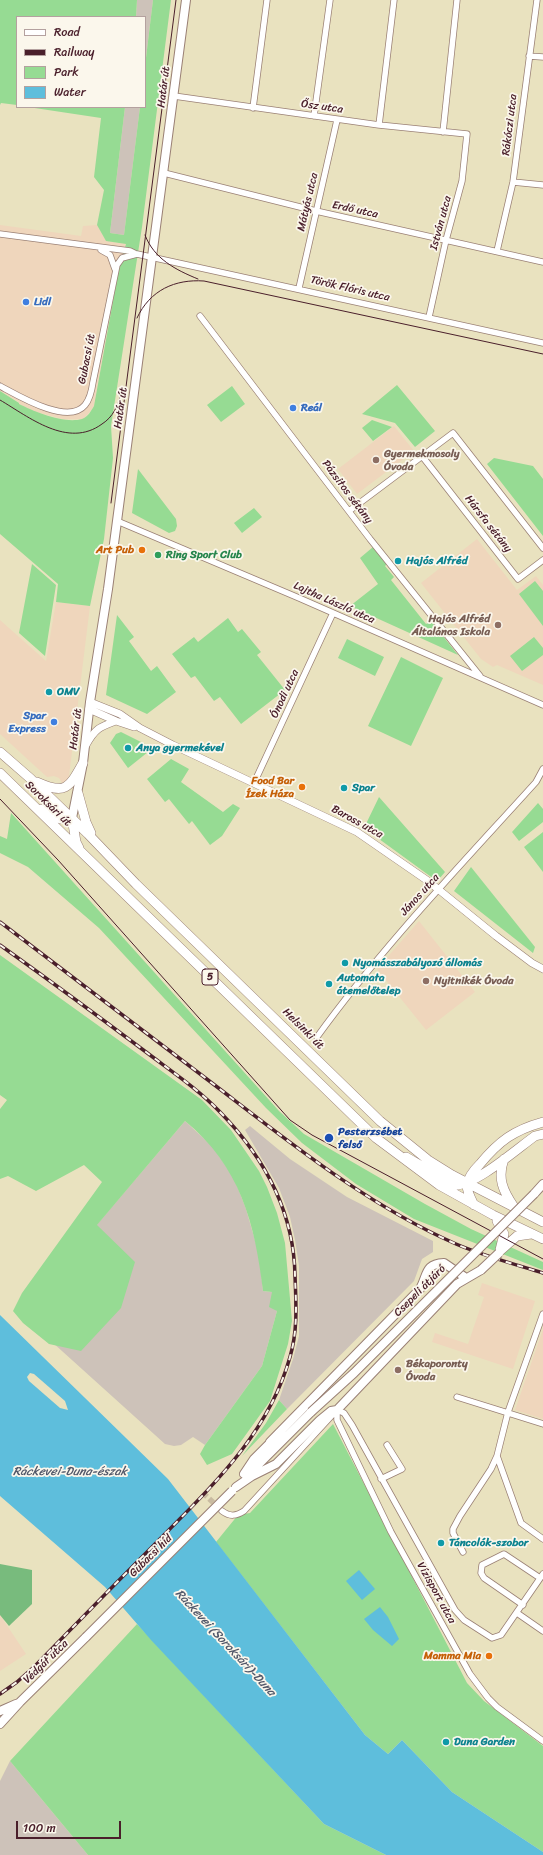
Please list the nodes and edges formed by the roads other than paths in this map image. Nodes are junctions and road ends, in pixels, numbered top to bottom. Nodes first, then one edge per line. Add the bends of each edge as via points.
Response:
1 (186, 0) edge
2 (267, 0) edge
3 (330, 0) edge
4 (394, 0) edge
5 (457, 0) edge
6 (537, 0) edge
7 (529, 56) junction
8 (543, 57) edge
9 (174, 96) junction
10 (253, 108) junction
11 (314, 116) junction
12 (337, 120) junction
13 (379, 125) junction
14 (443, 132) junction
15 (467, 134) joint
16 (164, 173) junction
17 (513, 182) junction
18 (543, 186) edge
19 (316, 211) junction
20 (0, 234) edge
21 (446, 240) junction
22 (94, 247) junction
23 (497, 252) junction
24 (137, 254) junction
25 (153, 258) junction
26 (543, 262) edge
27 (115, 273) junction
28 (299, 288) junction
29 (200, 316) dead end
30 (429, 317) junction
31 (543, 342) edge
32 (0, 386) edge
33 (422, 456) junction
34 (349, 511) junction
35 (117, 521) junction
36 (543, 548) edge
37 (543, 560) edge
38 (333, 613) junction
39 (481, 678) junction
40 (90, 705) junction
41 (543, 705) edge
42 (116, 721) junction
43 (140, 728) junction
44 (84, 747) junction
45 (0, 752) edge
46 (83, 763) junction
47 (543, 769) edge
48 (0, 773) edge
49 (31, 779) junction
50 (254, 783) junction
51 (78, 793) junction
52 (26, 800) junction
53 (72, 818) junction
54 (98, 844) junction
55 (80, 851) junction
56 (438, 889) junction
57 (543, 969) edge
58 (317, 1037) dead end
59 (543, 1122) edge
60 (543, 1134) edge
61 (384, 1145) junction
62 (504, 1159) junction
63 (475, 1169) junction
64 (452, 1175) junction
65 (467, 1183) junction
66 (543, 1184) edge
67 (474, 1205) junction
68 (516, 1209) junction
69 (493, 1215) junction
70 (543, 1222) edge
71 (534, 1235) junction
72 (543, 1239) edge
73 (500, 1251) junction
74 (466, 1278) junction
75 (543, 1314) edge
76 (457, 1397) dead end
77 (337, 1410) junction
78 (311, 1412) junction
79 (508, 1412) junction
80 (543, 1424) edge
81 (352, 1425) junction
82 (342, 1430) junction
83 (270, 1442) junction
84 (387, 1445) dead end
85 (496, 1456) junction
86 (381, 1479) junction
87 (234, 1489) junction
88 (222, 1511) tunnel mouth
89 (543, 1539) edge
90 (463, 1552) dead end
91 (542, 1576) edge
92 (523, 1605) junction
93 (517, 1613) junction
94 (543, 1631) edge
95 (86, 1637) joint
96 (20, 1702) junction
97 (0, 1711) edge
98 (0, 1724) edge
99 (543, 1742) edge

1 - 9 main road, Határ út
2 - 10 street
3 - 11 street
4 - 13 street
5 - 14 street
6 - 7 street, Rákóczi utca
7 - 8 street
7 - 17 street, Rákóczi utca
9 - 10 street, Ősz utca
9 - 16 main road, Határ út
10 - 11 street, Ősz utca
11 - 12 street, Ősz utca
12 - 13 street, Ősz utca
12 - 19 street, Mátyás utca
13 - 14 street, Ősz utca
14 - 15 street, Ősz utca
15 - 21 street, István utca via 462,181
16 - 19 street, Erdő utca
16 - 25 main road, Határ út
17 - 18 street
17 - 23 street, Rákóczi utca
19 - 21 street, Erdő utca
19 - 28 street, Mátyás utca
20 - 22 street
21 - 23 street, Erdő utca
21 - 30 street, István utca
22 - 24 street
22 - 27 street via 110,255
23 - 26 street, Erdő utca
24 - 25 street
24 - 27 street, Gubacsi út via 119,260
25 - 28 street, Török Flóris utca
25 - 35 main road, Határ út
27 - 32 street, Gubacsi út via 92,387 85,406 68,412 47,408 27,401
28 - 30 street, Török Flóris utca
29 - 34 street, Pázsitos sétány
30 - 31 street, Török Flóris utca
33 - 34 street
33 - 36 street via 453,433
33 - 37 street, Hársfa sétány via 518,579
34 - 39 street, Pázsitos sétány
35 - 38 street, Lajtha László utca
35 - 40 main road, Határ út
38 - 39 street, Lajtha László utca
38 - 50 street, Ónodi utca
39 - 41 street, Lajtha László utca
40 - 42 street, Baross utca
40 - 43 street, Baross utca via 120,714
40 - 44 main road, Határ út
42 - 43 street, Baross utca
42 - 44 street via 93,732
43 - 50 street, Baross utca
44 - 46 main road, Határ út
45 - 49 main road, Soroksári út / 5
46 - 49 main road via 74,780 64,788 53,789
46 - 51 main road, Határ út
47 - 56 street, János utca via 536,782
48 - 52 main road, Soroksári út / 5
49 - 53 main road, Soroksári út / 5
50 - 56 street, Baross utca via 357,832
51 - 53 main road, Határ út
51 - 54 main road via 86,822
52 - 53 main road via 58,819
52 - 55 main road, Soroksári út / 5
53 - 54 main road, Helsinki út / 5
53 - 55 main road
54 - 64 main road, Helsinki út / 5 via 380,1121 428,1160
55 - 61 main road, 5
56 - 57 street, Baross utca via 502,941
56 - 58 street, János utca via 354,986
59 - 63 main road via 509,1135 494,1147
60 - 62 main road via 535,1136
61 - 65 main road via 454,1185
61 - 67 main road, 5 via 439,1185
62 - 65 main road
62 - 68 main road via 500,1169 502,1188
63 - 64 main road via 465,1174
63 - 65 main road
64 - 65 main road, Helsinki út / 5
65 - 67 main road
65 - 68 main road, Helsinki út / 5
66 - 78 main road, Csepeli átjáró, bridge via 354,1373
67 - 69 main road, 5
68 - 70 main road, Helsinki út / 5
69 - 71 main road, 5
69 - 73 main road via 504,1234
71 - 72 main road, 5
71 - 73 main road via 516,1236
73 - 74 main road, bridge via 481,1270
74 - 77 main road via 457,1284
74 - 83 main road via 444,1262 430,1267 420,1289
75 - 79 street
76 - 79 street
77 - 81 street, Vízisport utca via 344,1413
77 - 82 street, Vízisport utca via 337,1420
77 - 87 main road via 331,1411 320,1420 276,1464
77 - 88 street via 244,1511 238,1515 231,1515
78 - 83 main road, Csepeli átjáró
78 - 87 main road, Csepeli átjáró
79 - 80 street
79 - 85 street
81 - 82 street
81 - 86 street, Vízisport utca
82 - 99 street, Vízisport utca via 391,1532 470,1674 497,1707
83 - 87 main road, Csepeli átjáró
84 - 86 street via 402,1468
85 - 89 street via 521,1523
85 - 90 street via 491,1469 453,1529
86 - 93 street, Vízisport utca via 455,1610 464,1620 492,1638 501,1635
87 - 95 main road, Gubacsi híd, bridge
91 - 92 street
91 - 92 street via 504,1554 482,1565 481,1573 484,1578
92 - 93 street
93 - 94 street
95 - 96 main road, Védgát utca
96 - 97 main road, Védgát utca
96 - 98 main road, Védgát utca

